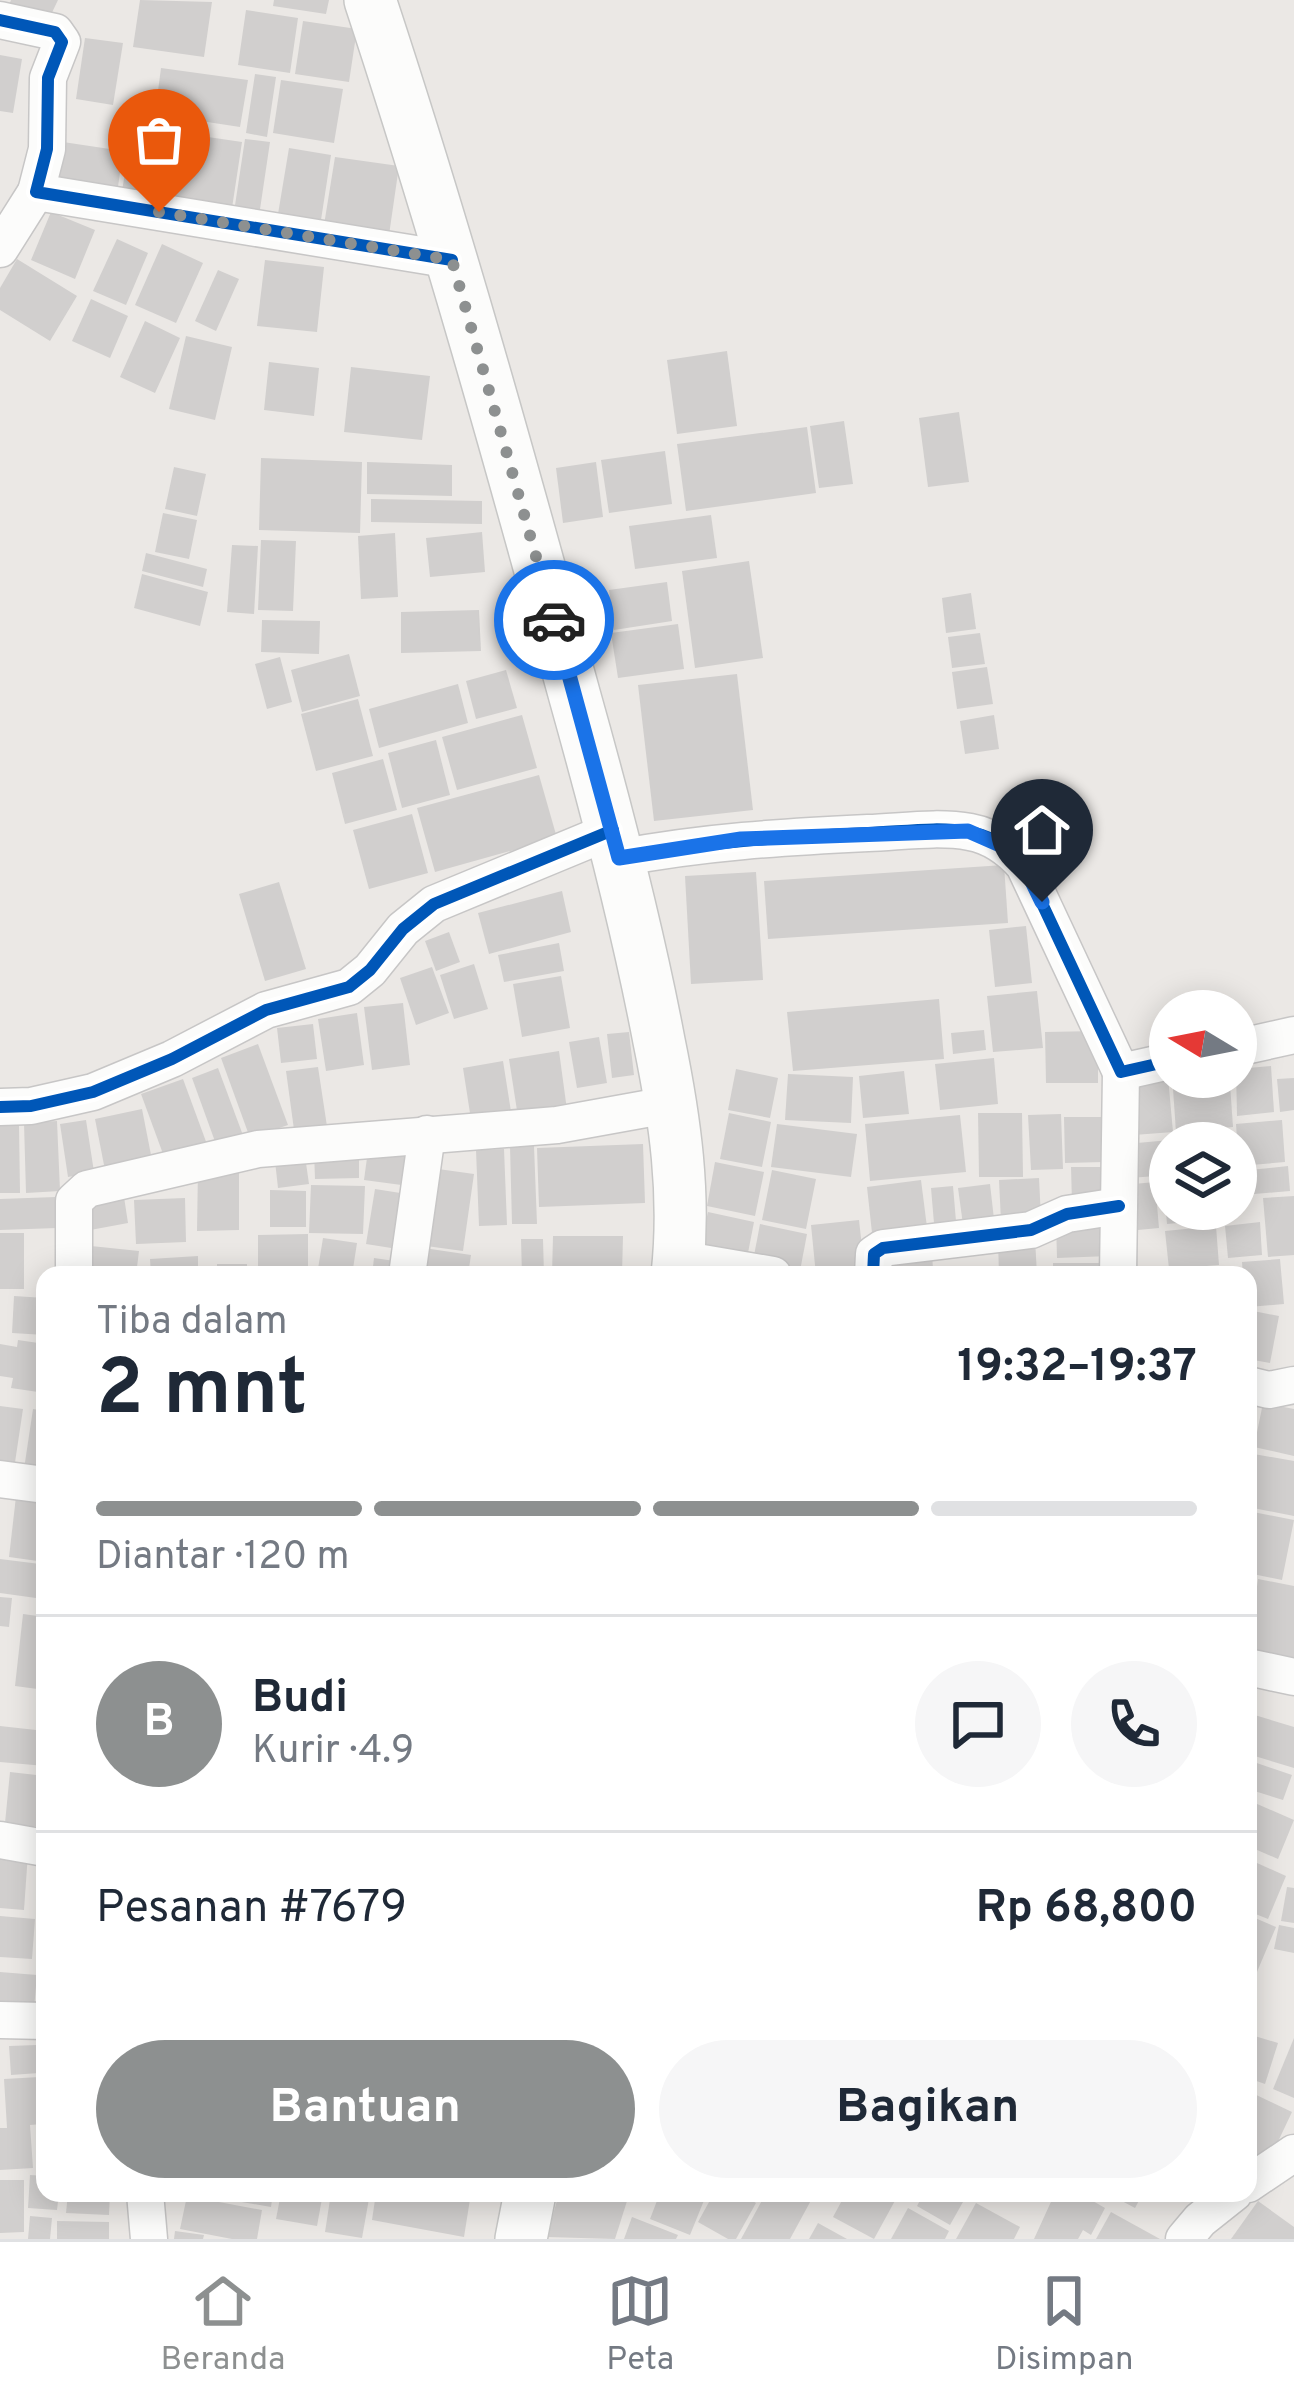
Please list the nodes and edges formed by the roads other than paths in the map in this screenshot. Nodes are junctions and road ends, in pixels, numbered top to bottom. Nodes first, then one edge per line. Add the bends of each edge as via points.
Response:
1 (370, 0) edge
2 (0, 20) edge
3 (36, 192) junction
4 (0, 249) edge
5 (452, 260) junction
6 (616, 844) junction
7 (1294, 1035) edge
8 (1257, 1043) edge
9 (1149, 1066) edge
10 (1121, 1072) junction
11 (673, 1104) junction
12 (0, 1107) edge
13 (427, 1134) junction
14 (1119, 1206) junction
15 (74, 1266) edge
16 (408, 1266) edge
17 (678, 1266) edge
18 (873, 1266) edge
19 (1118, 1266) edge
20 (1294, 1385) edge
21 (1257, 1387) edge
22 (0, 1479) edge
23 (36, 1484) edge
24 (1257, 1669) edge
25 (1294, 1677) edge
26 (0, 1840) edge
27 (36, 1846) edge
28 (0, 2020) edge
29 (36, 2021) edge
30 (1294, 2153) edge
31 (1257, 2177) edge
32 (146, 2202) edge
33 (528, 2202) edge
34 (1223, 2202) edge
35 (148, 2239) edge
36 (521, 2239) edge
37 (1184, 2239) edge

1 - 5 main road
2 - 3 street via 55,32 62,42 48,78 47,148
3 - 4 street
3 - 5 street
5 - 6 main road
6 - 10 street via 929,831 990,838 1024,865
6 - 11 main road
6 - 12 street via 434,904 349,987 266,1010 93,1092
7 - 8 street
9 - 10 street
10 - 14 street
11 - 13 street via 557,1125
11 - 17 main road
13 - 15 street via 258,1149 87,1190 74,1201
13 - 16 street
14 - 18 street via 1031,1230 883,1248
14 - 19 street
20 - 21 street
22 - 23 street
24 - 25 street
26 - 27 street
28 - 29 street
30 - 31 street
32 - 35 street
33 - 36 main road
34 - 37 street

